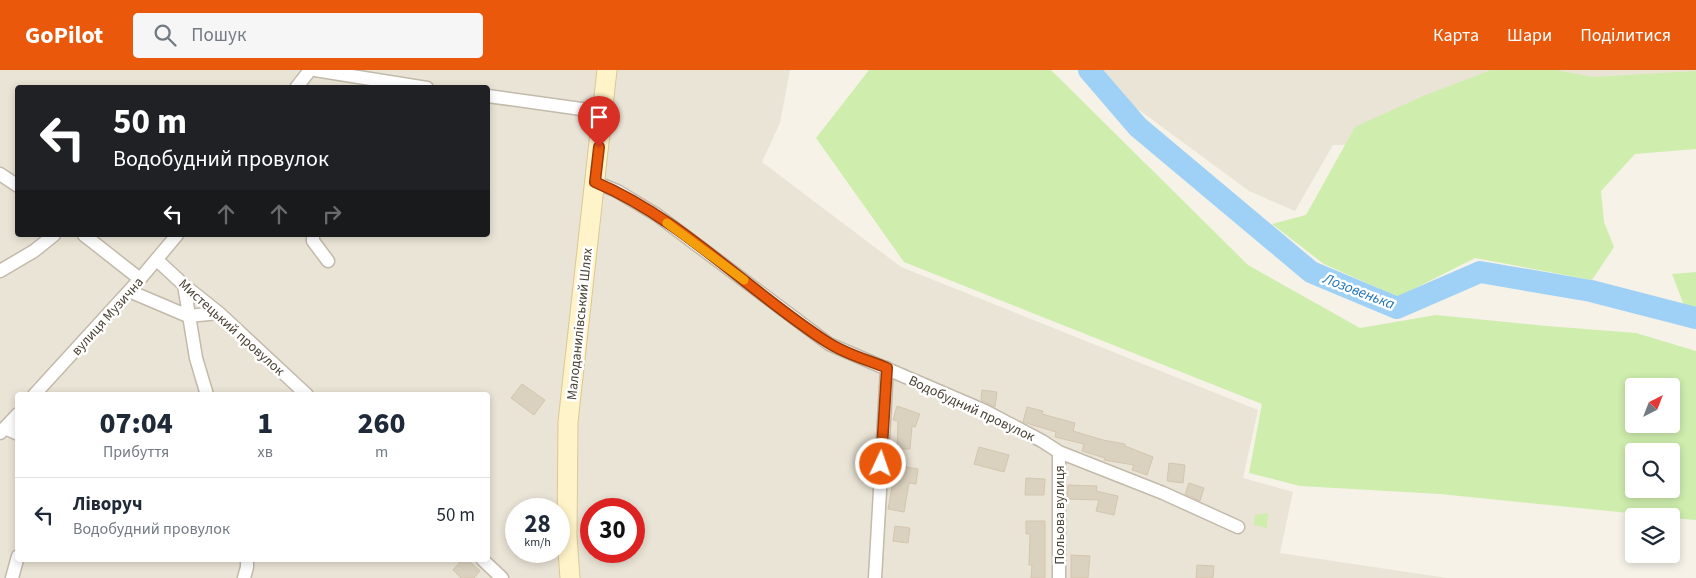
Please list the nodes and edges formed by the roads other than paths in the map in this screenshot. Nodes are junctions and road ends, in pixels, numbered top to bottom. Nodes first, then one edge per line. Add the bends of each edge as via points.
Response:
1 (310, 70) edge
2 (315, 70) edge
3 (608, 70) edge
4 (298, 85) edge
5 (395, 85) edge
6 (490, 96) edge
7 (602, 112) junction
8 (0, 174) edge
9 (595, 182) junction
10 (15, 184) edge
11 (52, 237) edge
12 (87, 237) edge
13 (175, 237) edge
14 (313, 237) edge
15 (157, 260) junction
16 (328, 261) dead end
17 (0, 271) edge
18 (140, 279) junction
19 (184, 285) junction
20 (129, 291) junction
21 (219, 313) junction
22 (188, 316) junction
23 (887, 368) junction
24 (37, 392) edge
25 (206, 392) edge
26 (304, 392) edge
27 (15, 417) edge
28 (2, 430) edge
29 (15, 433) edge
30 (1060, 452) junction
31 (1238, 527) dead end
32 (16, 562) edge
33 (247, 562) edge
34 (485, 562) edge
35 (12, 578) edge
36 (244, 578) edge
37 (502, 578) edge
38 (570, 578) edge
39 (875, 578) edge
40 (1059, 578) edge

1 - 4 street
2 - 5 street
3 - 7 main road, Малоданилівський Шлях
6 - 7 street
7 - 9 main road, Малоданилівський Шлях
8 - 10 street
9 - 23 street, Водобудний провулок via 657,215 829,344
9 - 38 main road, Малоданилівський Шлях via 568,422
11 - 17 street
12 - 18 street
13 - 15 street, вулиця Музична
14 - 16 street
15 - 18 street, вулиця Музична
15 - 19 street, Мистецький провулок
18 - 20 street, вулиця Музична
19 - 21 street, Мистецький провулок
19 - 22 street
20 - 22 street
20 - 24 street, вулиця Музична
21 - 22 street
21 - 26 street, Мистецький провулок
22 - 25 street
23 - 30 street, Водобудний провулок via 985,411
23 - 39 street
27 - 28 street
28 - 29 street
30 - 31 street, Водобудний провулок
30 - 40 street, Польова вулиця
32 - 35 street
33 - 36 street
34 - 37 street

